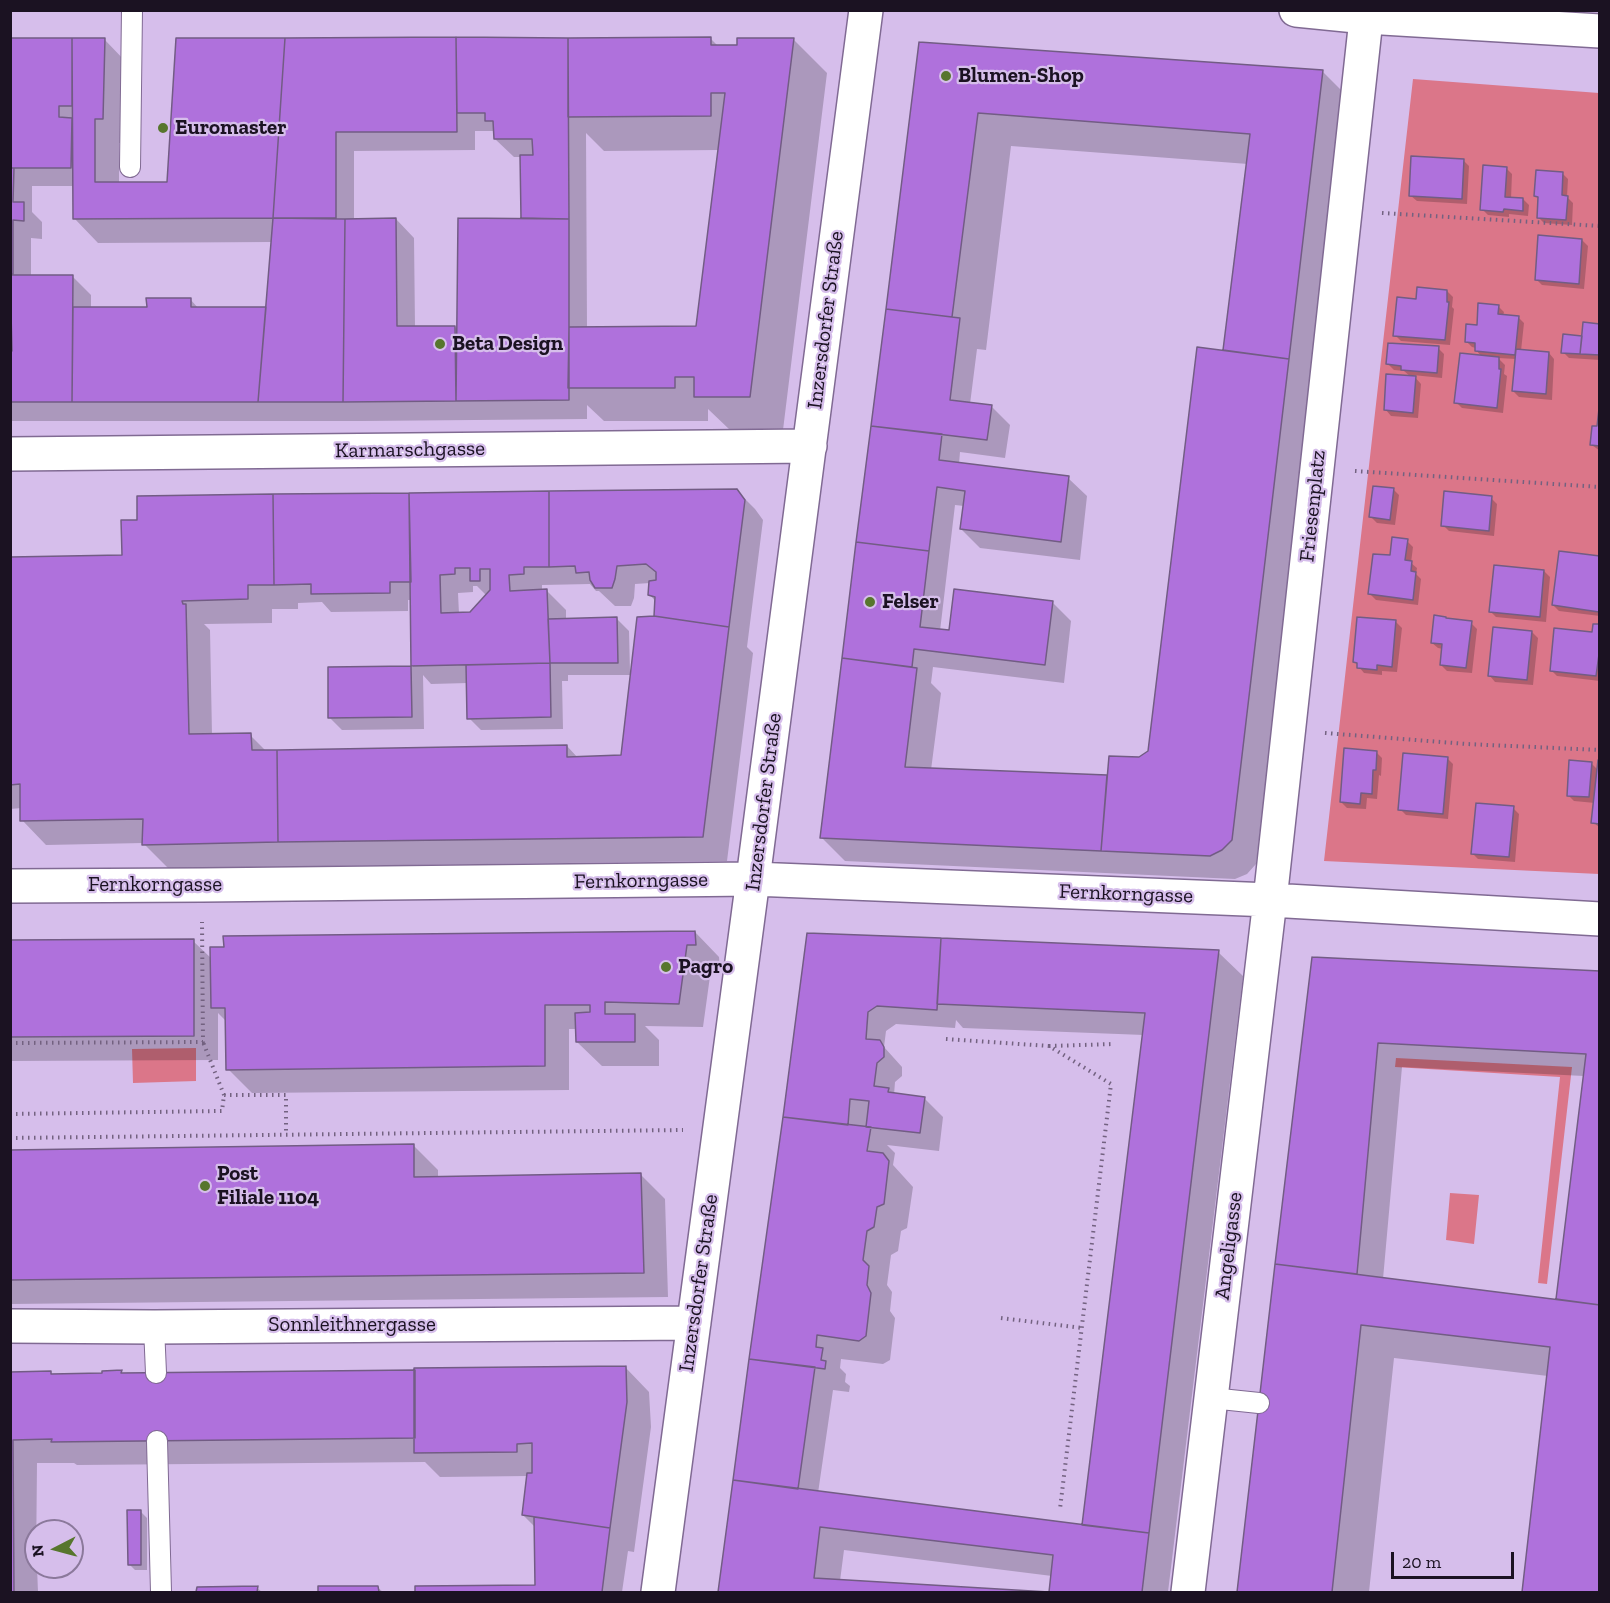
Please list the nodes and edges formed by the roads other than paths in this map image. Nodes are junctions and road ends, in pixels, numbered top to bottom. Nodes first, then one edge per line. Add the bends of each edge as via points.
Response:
1 (132, 10) edge
2 (866, 10) edge
3 (1296, 10) edge
4 (1367, 14) edge
5 (1599, 31) edge
6 (130, 167) dead end
7 (810, 446) junction
8 (10, 454) edge
9 (753, 879) junction
10 (10, 886) edge
11 (1270, 900) junction
12 (1599, 919) edge
13 (694, 1323) junction
14 (10, 1326) edge
15 (154, 1327) junction
16 (156, 1373) dead end
17 (1211, 1398) junction
18 (1259, 1403) dead end
19 (157, 1441) dead end
20 (161, 1593) edge
21 (658, 1593) edge
22 (1188, 1593) edge

1 - 6 lane
2 - 7 street, Inzersdorfer Straße
3 - 4 street
4 - 5 street
4 - 11 street, Friesenplatz
7 - 8 street, Karmarschgasse
7 - 9 street, Inzersdorfer Straße
9 - 10 street, Fernkorngasse
9 - 11 street, Fernkorngasse
9 - 13 street, Inzersdorfer Straße
11 - 12 street
11 - 17 street, Angeligasse
13 - 15 street, Sonnleithnergasse
13 - 21 street, Inzersdorfer Straße
14 - 15 street, Sonnleithnergasse
15 - 16 lane
17 - 18 lane
17 - 22 street, Angeligasse
19 - 20 lane

